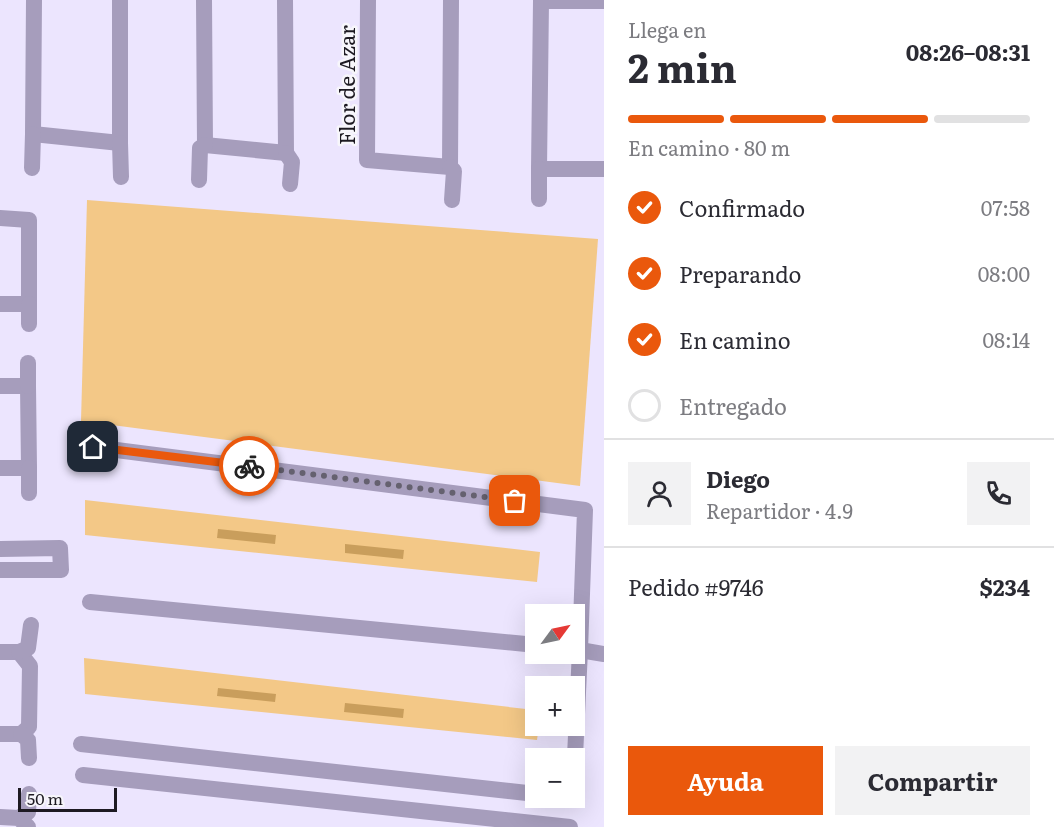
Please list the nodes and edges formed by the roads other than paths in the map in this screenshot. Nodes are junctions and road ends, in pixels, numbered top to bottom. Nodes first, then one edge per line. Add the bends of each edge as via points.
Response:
1 (34, 0) edge
2 (120, 0) edge
3 (204, 0) edge
4 (285, 0) edge
5 (368, 0) edge
6 (452, 0) edge
7 (541, 1) edge
8 (604, 1) edge
9 (33, 134) junction
10 (120, 143) junction
11 (205, 145) junction
12 (286, 153) junction
13 (450, 167) junction
14 (32, 168) dead end
15 (539, 169) junction
16 (604, 169) edge
17 (121, 177) dead end
18 (199, 180) dead end
19 (290, 184) dead end
20 (539, 199) dead end
21 (452, 200) dead end
22 (0, 218) edge
23 (0, 304) edge
24 (29, 304) junction
25 (29, 324) dead end
26 (28, 363) dead end
27 (0, 386) edge
28 (28, 386) junction
29 (93, 447) dead end
30 (0, 468) edge
31 (29, 468) junction
32 (29, 494) dead end
33 (0, 549) edge
34 (0, 570) edge
35 (90, 602) dead end
36 (580, 604) edge
37 (31, 625) dead end
38 (525, 644) edge
39 (585, 651) edge
40 (0, 652) edge
41 (19, 652) junction
42 (604, 654) edge
43 (578, 664) edge
44 (0, 734) edge
45 (21, 734) junction
46 (81, 744) dead end
47 (575, 748) edge
48 (29, 758) dead end
49 (82, 774) dead end
50 (525, 793) edge
51 (29, 795) dead end
52 (0, 817) edge
53 (24, 822) edge
54 (570, 827) edge

1 - 9 street
2 - 10 street
3 - 11 street
4 - 12 street
5 - 13 street, Flor de Azar via 368,160
6 - 13 street
7 - 8 street
7 - 15 street
9 - 10 street
9 - 14 street
10 - 17 street
11 - 12 street
11 - 18 street via 200,148
12 - 19 street via 292,162
13 - 21 street via 454,171
15 - 16 street
15 - 20 street
22 - 24 street via 30,214
23 - 24 street
24 - 25 street
26 - 28 street
27 - 28 street
28 - 31 street
29 - 36 street via 585,510
30 - 31 street
31 - 32 street
33 - 34 street via 60,548 61,570
35 - 38 street
37 - 41 street via 28,648
39 - 42 street
40 - 41 street
41 - 45 street via 30,666 29,727
43 - 47 street
44 - 45 street
45 - 48 street via 28,741
46 - 50 street
49 - 54 street
51 - 53 street
52 - 53 street

